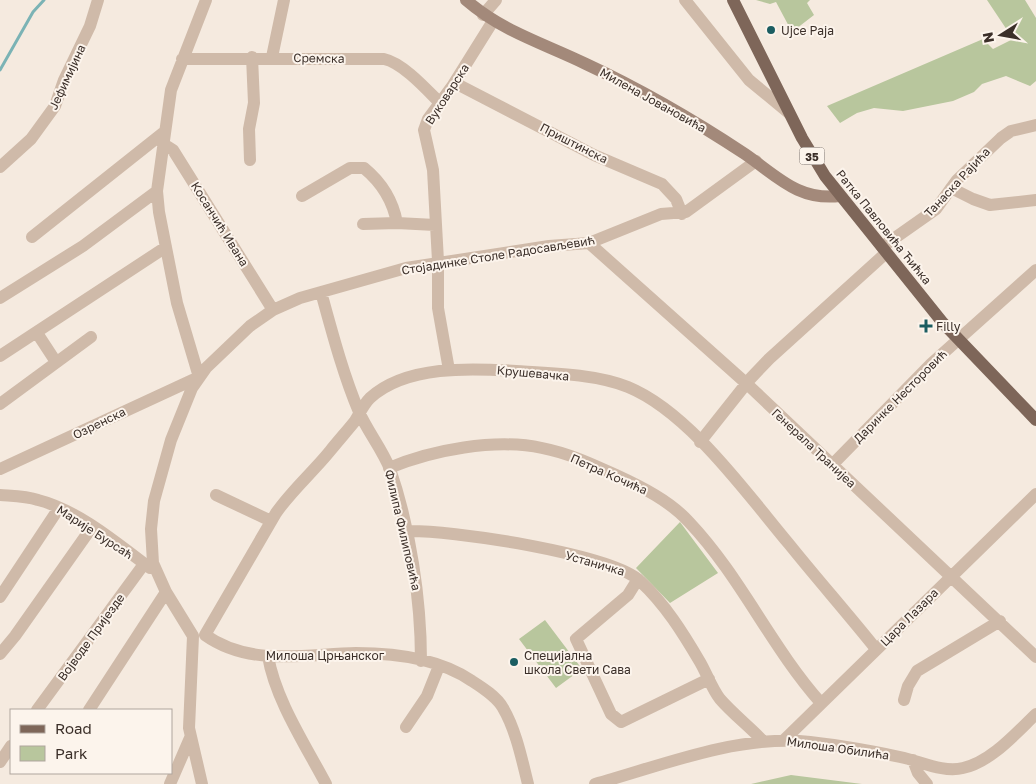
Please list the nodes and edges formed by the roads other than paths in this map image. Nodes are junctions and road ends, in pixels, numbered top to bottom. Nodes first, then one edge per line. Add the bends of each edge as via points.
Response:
1 (98, 0) edge
2 (206, 0) edge
3 (284, 0) edge
4 (466, 0) edge
5 (496, 0) edge
6 (685, 0) edge
7 (733, 0) edge
8 (488, 18) junction
9 (252, 57) junction
10 (272, 57) junction
11 (182, 58) junction
12 (455, 84) junction
13 (441, 104) junction
14 (789, 113) junction
15 (1036, 125) edge
16 (163, 138) junction
17 (250, 160) dead end
18 (756, 161) junction
19 (0, 167) edge
20 (951, 188) junction
21 (157, 191) junction
22 (302, 196) dead end
23 (840, 196) junction
24 (1036, 200) edge
25 (682, 214) junction
26 (397, 223) junction
27 (363, 224) dead end
28 (435, 225) junction
29 (32, 237) dead end
30 (588, 243) junction
31 (166, 247) junction
32 (884, 250) junction
33 (438, 261) junction
34 (1036, 270) edge
35 (321, 292) junction
36 (0, 298) edge
37 (273, 310) junction
38 (37, 333) junction
39 (90, 337) dead end
40 (957, 339) junction
41 (0, 356) edge
42 (56, 362) junction
43 (449, 370) junction
44 (199, 377) junction
45 (746, 384) junction
46 (0, 404) edge
47 (359, 412) junction
48 (1036, 420) edge
49 (700, 442) junction
50 (832, 465) junction
51 (389, 468) junction
52 (0, 469) edge
53 (1036, 494) edge
54 (0, 495) edge
55 (216, 495) dead end
56 (59, 508) junction
57 (271, 521) junction
58 (92, 527) junction
59 (405, 531) junction
60 (144, 564) junction
61 (156, 573) junction
62 (951, 576) junction
63 (638, 579) junction
64 (166, 592) junction
65 (0, 596) edge
66 (1000, 621) junction
67 (199, 636) junction
68 (876, 649) junction
69 (0, 654) edge
70 (268, 656) junction
71 (1036, 657) edge
72 (421, 660) junction
73 (439, 666) junction
74 (709, 679) junction
75 (904, 700) dead end
76 (820, 703) junction
77 (38, 709) edge
78 (91, 709) edge
79 (1036, 714) edge
80 (406, 727) dead end
81 (190, 738) junction
82 (784, 740) junction
83 (763, 741) junction
84 (10, 747) edge
85 (913, 760) junction
86 (0, 762) edge
87 (170, 784) edge
88 (202, 784) edge
89 (326, 784) edge
90 (528, 784) edge
91 (595, 784) edge
92 (927, 784) edge

1 - 19 street, Јефимијина via 55,106 31,139
2 - 11 street
3 - 10 street
4 - 8 main road, Милена Јовановића
5 - 8 street, Вуковарска
6 - 14 street via 749,80
7 - 14 main road, Ратка Павловића Ћићка / 35
8 - 12 street, Вуковарска
8 - 18 main road, Милена Јовановића via 624,83 694,121
9 - 10 street, Сремска
9 - 11 street, Сремска
9 - 17 street via 254,103 249,129
10 - 13 street, Сремска via 386,59
11 - 16 street via 171,90
12 - 13 street, Вуковарска
12 - 25 street, Приштинска via 594,155 662,184 676,199
13 - 28 street, Вуковарска via 424,130 433,170
14 - 23 main road, Ратка Павловића Ћићка / 35 via 813,158
15 - 20 street, Танаска Рајића via 1006,134
16 - 21 street
16 - 29 street
16 - 37 street, Косанчић Ивана
18 - 23 main road, Милена Јовановића via 804,194
18 - 25 street
20 - 24 street via 990,205
20 - 32 street, Танаска Рајића via 930,213
21 - 31 street
21 - 36 street via 83,246
22 - 26 street via 350,168 364,168 380,183
23 - 32 main road, Ратка Павловића Ћићка / 35
25 - 30 street, Стојадинке Столе Радосављевић via 661,214
26 - 27 street
26 - 28 street
28 - 33 street, Вуковарска
30 - 33 street, Стојадинке Столе Радосављевић
30 - 45 street, Генерала Транијеа
31 - 38 street
31 - 44 street via 180,315
32 - 40 main road, Ратка Павловића Ћићка / 35
32 - 45 street, Танаска Рајића
33 - 35 street, Стојадинке Столе Радосављевић
33 - 43 street, Вуковарска via 438,308
34 - 40 street, Даринке Несторовић
35 - 37 street, Стојадинке Столе Радосављевић
35 - 47 street, Филипа Филиповића
37 - 44 street, Стојадинке Столе Радосављевић via 241,334
38 - 41 street
38 - 42 street
39 - 42 street
40 - 48 main road, Ратка Павловића Ћићка / 35
40 - 50 street, Даринке Несторовић
42 - 46 street
43 - 47 street, Крушевачка via 387,386 369,399
43 - 49 street, Крушевачка via 554,374 622,385 649,398 676,417
44 - 52 street, Озренска
44 - 61 street, Стојадинке Столе Радосављевић via 171,440 154,500 151,538
45 - 49 street, Танаска Рајића
45 - 50 street, Генерала Транијеа
47 - 51 street, Филипа Филиповића
47 - 57 street, Крушевачка via 316,468 287,497
49 - 68 street, Крушевачка
50 - 62 street, Генерала Транијеа
51 - 59 street, Филипа Филиповића
51 - 76 street, Петра Кочића via 444,452 491,445 524,445 580,459 646,489 697,530 741,589 785,660
53 - 62 street, Цара Лазара
54 - 56 street, Марије Бурсаћ via 37,499
55 - 57 street
56 - 58 street, Марије Бурсаћ
56 - 65 street
57 - 67 street, Крушевачка
58 - 60 street, Марије Бурсаћ
58 - 69 street
59 - 63 street, Устаничка via 458,535 549,550 615,566
59 - 72 street, Филипа Филиповића via 418,594
60 - 61 street, Марије Бурсаћ
60 - 77 street, Војводе Пријезде
61 - 64 street, Стојадинке Столе Радосављевић
62 - 66 street, Генерала Транијеа
62 - 68 street, Цара Лазара
63 - 74 street, Устаничка via 675,622
63 - 74 street via 628,595 576,639 611,714 622,722
64 - 67 street, Стојадинке Столе Радосављевић
64 - 78 street
66 - 71 street, Генерала Транијеа
66 - 75 street via 917,671
67 - 70 street, Милоша Црњанског
67 - 81 street via 191,649
68 - 76 street, Цара Лазара
70 - 72 street, Милоша Црњанског via 364,654
70 - 89 street via 283,700
72 - 73 street, Милоша Црњанског
73 - 80 street via 427,696
73 - 90 street, Милоша Црњанског via 467,678 502,706
74 - 83 street, Устаничка via 719,698
76 - 82 street, Цара Лазара
79 - 85 street, Милоша Обилића via 999,747 970,766 946,769
81 - 87 street
81 - 88 street
82 - 83 street, Милоша Обилића
82 - 85 street, Милоша Обилића via 833,745
83 - 91 street, Милоша Обилића
84 - 86 street
85 - 92 street

